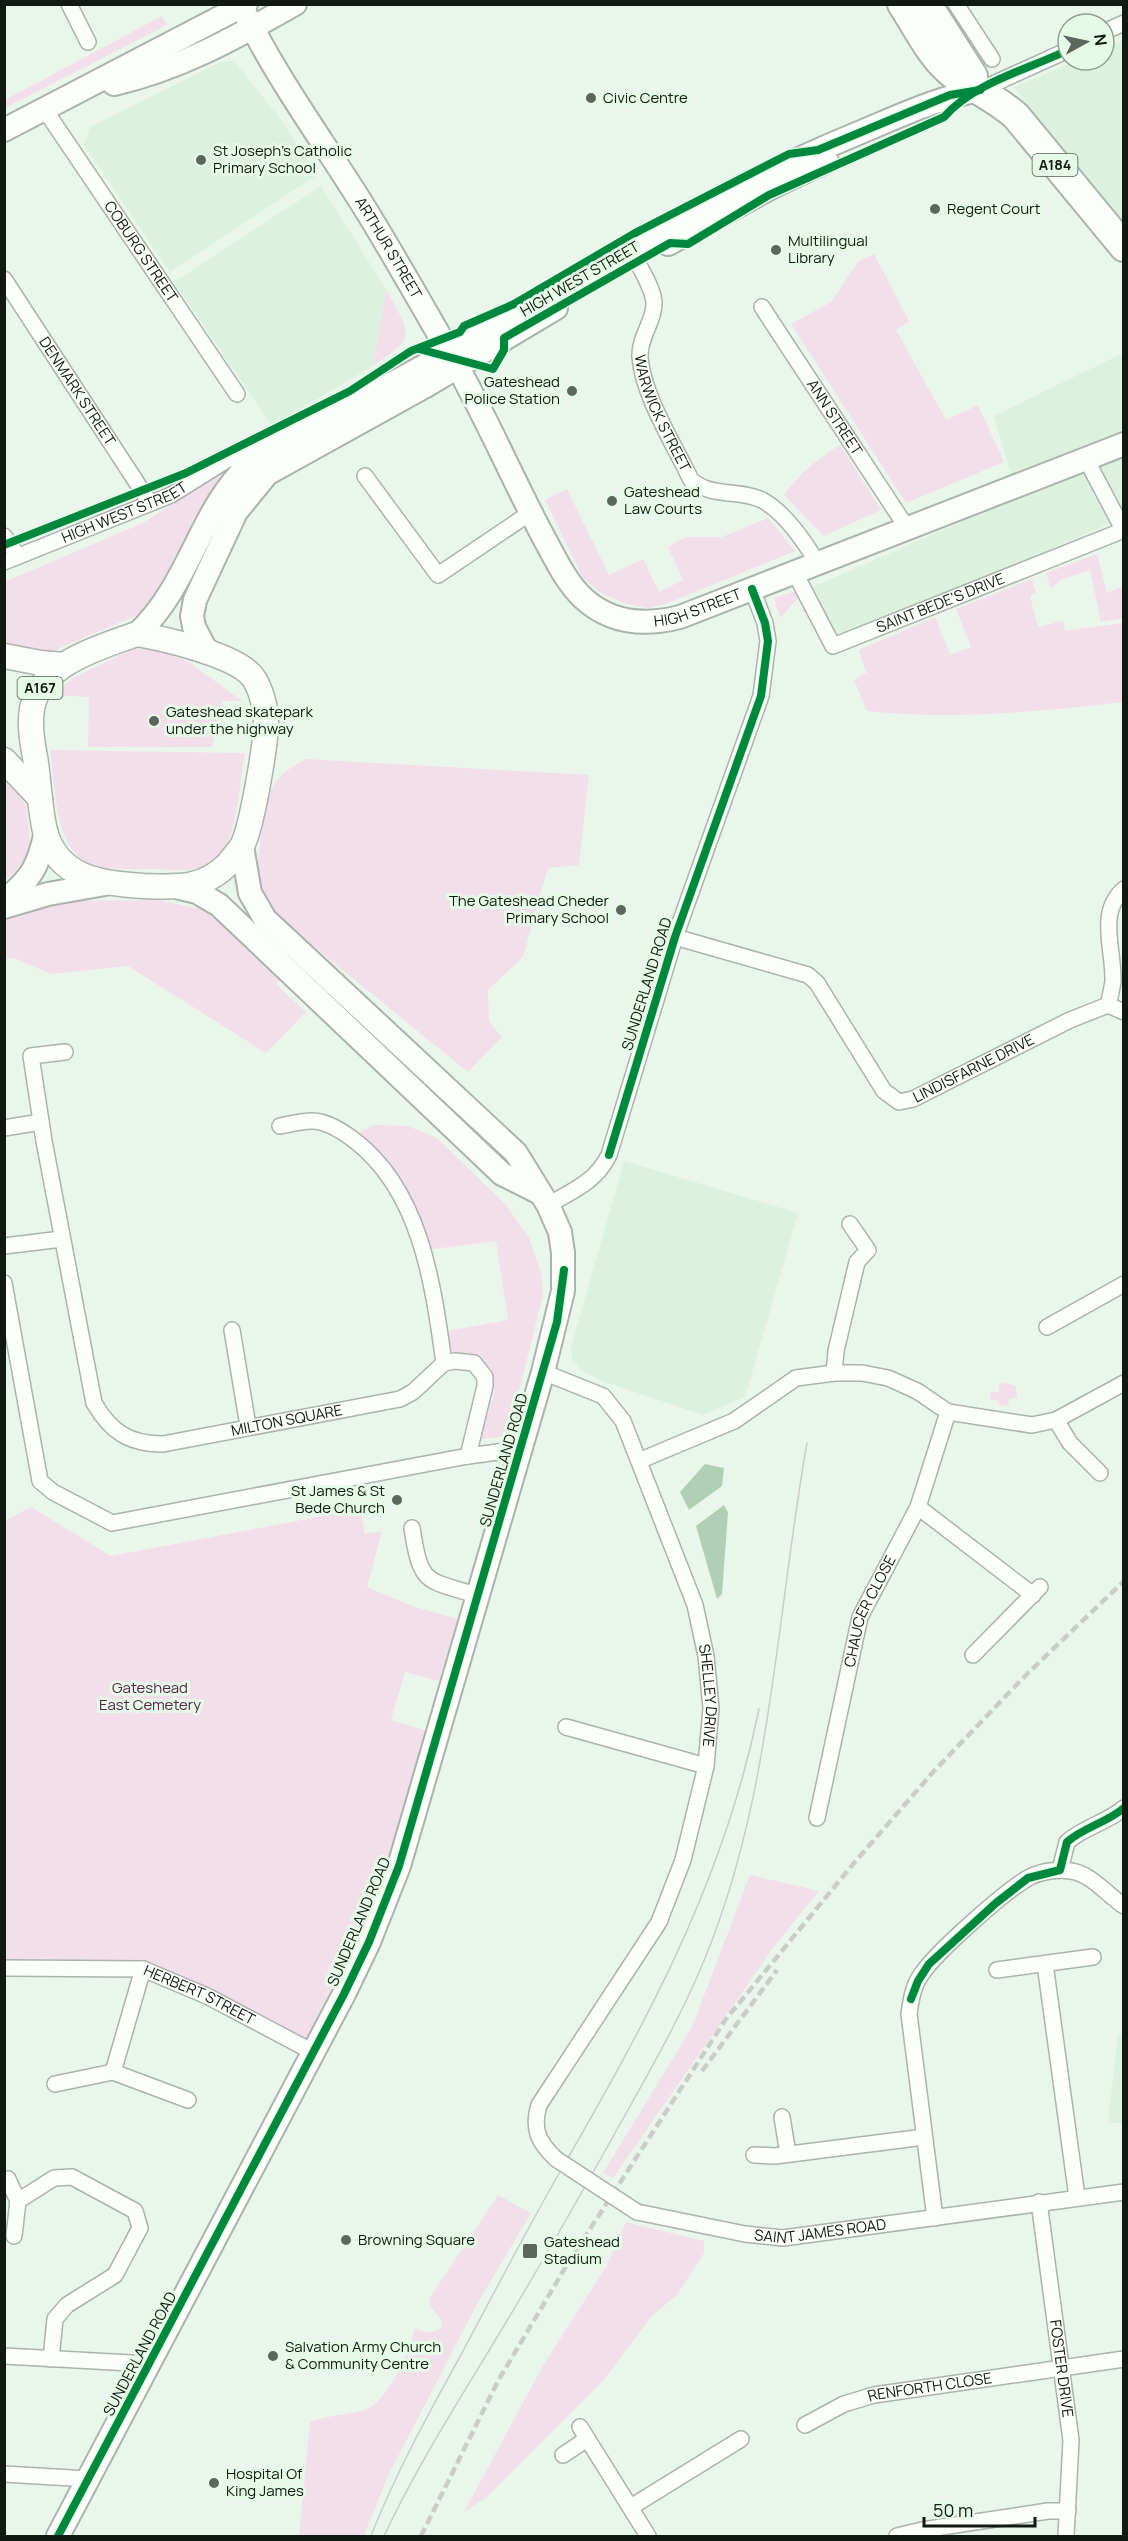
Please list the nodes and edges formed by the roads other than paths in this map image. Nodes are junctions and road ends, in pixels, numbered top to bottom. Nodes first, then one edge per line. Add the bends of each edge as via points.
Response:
1 (69, 4) edge
2 (295, 4) edge
3 (902, 4) edge
4 (927, 4) edge
5 (956, 4) edge
6 (244, 6) edge
7 (253, 29) junction
8 (88, 42) dead end
9 (1056, 55) edge
10 (992, 59) dead end
11 (980, 90) junction
12 (84, 91) junction
13 (45, 110) junction
14 (4, 130) edge
15 (1124, 247) edge
16 (627, 259) junction
17 (4, 279) edge
18 (762, 308) dead end
19 (452, 359) junction
20 (237, 394) dead end
21 (1124, 444) edge
22 (275, 446) junction
23 (1086, 459) junction
24 (365, 476) dead end
25 (150, 502) junction
26 (530, 513) junction
27 (906, 528) junction
28 (1123, 530) edge
29 (4, 536) edge
30 (11, 559) edge
31 (818, 564) junction
32 (795, 573) junction
33 (752, 589) junction
34 (137, 634) junction
35 (207, 652) junction
36 (4, 656) edge
37 (64, 665) junction
38 (4, 760) edge
39 (40, 798) junction
40 (46, 832) junction
41 (242, 846) junction
42 (105, 884) junction
43 (180, 888) junction
44 (1124, 889) edge
45 (4, 901) edge
46 (4, 906) edge
47 (675, 937) junction
48 (1108, 1005) junction
49 (1124, 1012) edge
50 (65, 1052) dead end
51 (41, 1122) junction
52 (280, 1126) dead end
53 (4, 1128) edge
54 (544, 1199) junction
55 (850, 1224) dead end
56 (62, 1239) junction
57 (4, 1246) edge
58 (4, 1284) edge
59 (1124, 1284) edge
60 (1047, 1327) dead end
61 (232, 1330) dead end
62 (444, 1363) junction
63 (543, 1372) junction
64 (834, 1372) junction
65 (1124, 1383) edge
66 (948, 1412) junction
67 (1056, 1420) junction
68 (248, 1426) junction
69 (520, 1449) junction
70 (468, 1456) junction
71 (640, 1460) junction
72 (1100, 1473) dead end
73 (918, 1507) junction
74 (412, 1528) dead end
75 (479, 1596) junction
76 (973, 1655) dead end
77 (566, 1727) dead end
78 (706, 1766) junction
79 (1124, 1808) edge
80 (817, 1818) dead end
81 (1060, 1870) junction
82 (1124, 1906) edge
83 (1093, 1957) dead end
84 (1045, 1964) junction
85 (4, 1968) edge
86 (143, 1969) junction
87 (997, 1970) dead end
88 (313, 2052) junction
89 (113, 2072) junction
90 (55, 2084) dead end
91 (188, 2100) dead end
92 (783, 2117) dead end
93 (924, 2137) junction
94 (540, 2143) joint
95 (788, 2154) junction
96 (754, 2155) dead end
97 (8, 2179) dead end
98 (1124, 2192) edge
99 (1077, 2197) junction
100 (18, 2201) junction
101 (1039, 2202) junction
102 (935, 2218) junction
103 (14, 2236) dead end
104 (4, 2356) edge
105 (51, 2359) junction
106 (1124, 2359) edge
107 (149, 2364) junction
108 (1061, 2368) junction
109 (805, 2425) dead end
110 (741, 2439) dead end
111 (563, 2455) dead end
112 (4, 2474) edge
113 (88, 2479) junction
114 (631, 2507) junction
115 (1068, 2511) junction
116 (58, 2536) edge
117 (648, 2536) edge
118 (897, 2536) edge
119 (1066, 2536) edge

1 - 8 street
2 - 7 main road
3 - 11 highway, A184 via 942,63
4 - 11 highway, A184
5 - 10 street
6 - 7 main road, ARTHUR STREET
6 - 12 main road
7 - 12 main road via 199,57 149,76
7 - 19 main road, ARTHUR STREET via 369,215
9 - 11 street, HIGH WEST STREET
11 - 15 highway, A184 via 1016,116
11 - 16 main road, HIGH WEST STREET via 950,95 789,162 715,199
12 - 13 main road
13 - 14 main road
13 - 20 street, COBURG STREET
16 - 19 main road, HIGH WEST STREET
16 - 31 street, WARWICK STREET via 653,296 654,305 642,339 641,367 691,480 704,489 762,500 794,529
17 - 25 street, DENMARK STREET
18 - 27 street, ANN STREET
19 - 22 main road, HIGH WEST STREET
19 - 26 main road, HIGH STREET
19 - 35 main road, HIGH WEST STREET via 278,466 245,498 195,600 194,627
21 - 23 main road, HIGH STREET
22 - 25 street, HIGH WEST STREET via 227,460 184,488
22 - 34 main road via 250,463 229,486 169,598
23 - 27 main road, HIGH STREET
23 - 28 street
24 - 26 street via 438,575
25 - 30 street, HIGH WEST STREET
26 - 33 main road, HIGH STREET via 574,588 594,607 614,618 664,621
27 - 31 main road, HIGH STREET
28 - 32 street, SAINT BEDE'S DRIVE via 833,646
29 - 30 street
31 - 32 main road, HIGH STREET
32 - 33 main road, HIGH STREET
33 - 47 street, SUNDERLAND ROAD via 768,641 761,696
34 - 35 main road, A167
34 - 37 main road, A167
35 - 41 main road, A167 via 248,672 264,704 265,736
36 - 37 main road, A167
37 - 39 main road, A167 via 42,684 32,709
38 - 39 main road
39 - 40 main road, A167
40 - 42 main road, A167 via 70,869
40 - 45 main road via 34,872
41 - 43 main road, A167 via 212,876
41 - 54 main road via 250,893 265,919 516,1153
42 - 43 main road, A167
42 - 46 main road
43 - 54 main road via 219,904 502,1174
44 - 48 street via 1111,904 1109,915 1113,981
47 - 48 street, LINDISFARNE DRIVE via 808,975 817,983 884,1091 898,1102 913,1099
47 - 54 street, SUNDERLAND ROAD via 604,1165 590,1181
48 - 49 street
50 - 51 street, MILTON SQUARE via 31,1056
51 - 53 street
51 - 56 street, MILTON SQUARE
52 - 62 street via 313,1121 329,1125 373,1154 394,1182 425,1259
54 - 63 main road, SUNDERLAND ROAD via 560,1232 564,1270 557,1322
55 - 64 street via 868,1250 857,1262
56 - 57 street
56 - 68 street, MILTON SQUARE via 94,1403 115,1432 130,1440 163,1444
58 - 70 street via 40,1482 111,1523
59 - 60 street
61 - 68 street
62 - 68 street, MILTON SQUARE via 400,1399
62 - 70 street via 474,1363 485,1377
63 - 69 main road, SUNDERLAND ROAD
63 - 71 street, SHELLEY DRIVE via 603,1396 623,1421
64 - 66 street via 888,1378
64 - 71 street via 796,1378 734,1420
65 - 67 street
66 - 67 street via 1032,1425
66 - 73 street, CHAUCER CLOSE
67 - 72 street via 1070,1443
69 - 70 street
69 - 75 main road, SUNDERLAND ROAD
71 - 78 street, SHELLEY DRIVE via 695,1605 706,1656 711,1708
73 - 76 street via 1037,1591
73 - 80 street, CHAUCER CLOSE via 860,1617
74 - 75 street via 418,1567 426,1577
75 - 88 main road, SUNDERLAND ROAD via 399,1866 369,1941
77 - 78 street
78 - 94 street, SHELLEY DRIVE via 683,1860 659,1922 538,2104 535,2123
79 - 81 street via 1067,1842
81 - 82 street via 1084,1876
81 - 93 street via 1036,1875 1018,1885 938,1955 918,1981 909,2014
83 - 84 street
84 - 87 street
84 - 99 street
85 - 86 street, HERBERT STREET
86 - 88 street, HERBERT STREET via 207,1996
86 - 89 street
88 - 107 main road, SUNDERLAND ROAD
89 - 90 street
89 - 91 street
92 - 95 street
93 - 95 street
93 - 102 street
94 - 102 street, SAINT JAMES ROAD, bridge via 556,2159 637,2212 745,2234 783,2238
95 - 96 street
97 - 100 street
98 - 99 street, SAINT JAMES ROAD
99 - 101 street, SAINT JAMES ROAD
100 - 103 street
100 - 105 street via 54,2178 72,2177 135,2211 140,2228 115,2275 66,2305 55,2319
101 - 102 street, SAINT JAMES ROAD
101 - 108 street, FOSTER DRIVE
104 - 105 street
105 - 107 street
106 - 108 street, RENFORTH CLOSE
107 - 113 main road, SUNDERLAND ROAD
108 - 109 street, RENFORTH CLOSE via 874,2395 844,2404
108 - 115 street, FOSTER DRIVE via 1071,2455
110 - 114 street
111 - 114 street via 584,2433
112 - 113 street
113 - 116 main road, SUNDERLAND ROAD
114 - 117 street
115 - 118 street
115 - 119 street, FOSTER DRIVE

